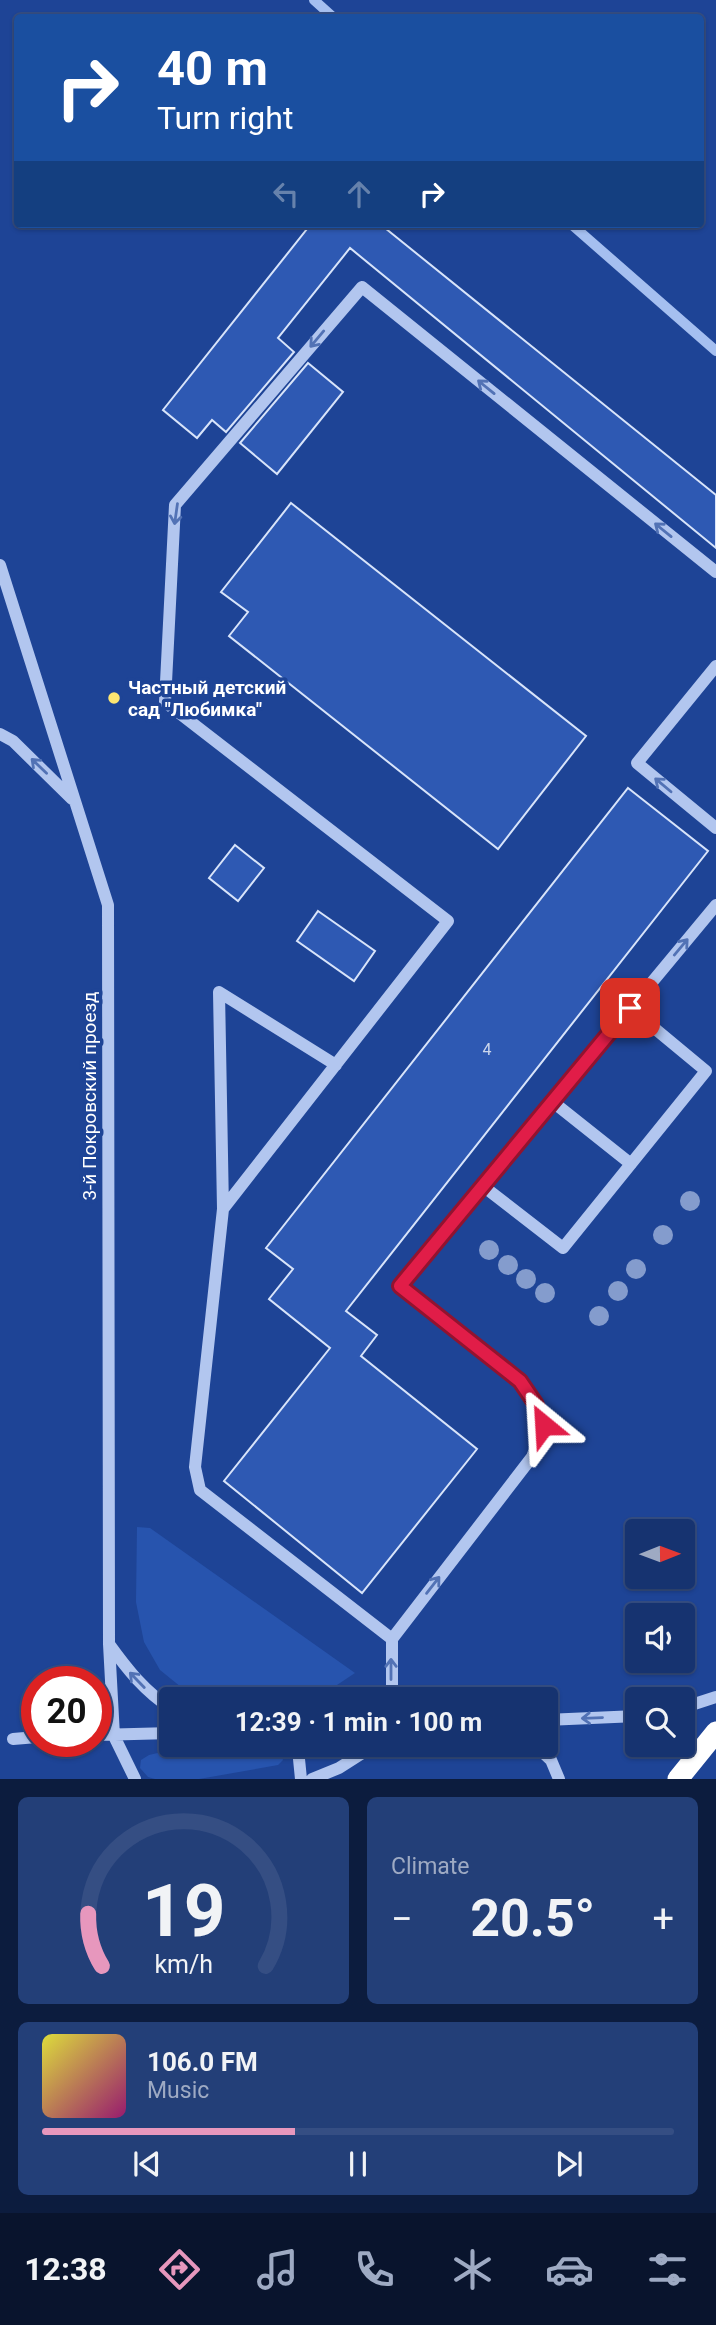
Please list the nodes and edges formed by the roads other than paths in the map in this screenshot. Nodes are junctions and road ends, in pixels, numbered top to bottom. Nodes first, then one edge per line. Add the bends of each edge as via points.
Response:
1 (0, 565) edge
2 (716, 572) edge
3 (716, 666) edge
4 (0, 734) edge
5 (75, 802) junction
6 (716, 828) edge
7 (716, 905) edge
8 (630, 1008) junction
9 (336, 1065) junction
10 (552, 1102) junction
11 (631, 1164) junction
12 (483, 1186) junction
13 (223, 1209) junction
14 (392, 1639) junction
15 (109, 1644) junction
16 (393, 1687) edge
17 (716, 1698) edge
18 (159, 1701) edge
19 (695, 1704) edge
20 (625, 1717) edge
21 (558, 1719) edge
22 (716, 1732) edge
23 (159, 1733) edge
24 (114, 1735) junction
25 (21, 1739) edge
26 (13, 1740) dead end
27 (299, 1757) edge
28 (356, 1757) edge
29 (548, 1757) edge
30 (135, 1779) edge
31 (301, 1779) edge
32 (312, 1779) edge
33 (559, 1779) edge
34 (678, 1779) edge

1 - 5 street, 3-й Покровский проезд
2 -> 9 street via 362,287 175,505 165,702 448,922
6 -> 3 street via 637,763
5 -> 4 street via 13,741
5 - 15 street, 3-й Покровский проезд via 108,905
8 -> 7 street
8 - 10 street
8 - 11 street via 706,1071
9 - 13 street
9 - 13 street via 219,992
10 - 11 street
10 - 12 street
11 - 12 street via 563,1248
14 -> 12 street via 532,1457 544,1425 520,1381 400,1286
13 - 14 street via 195,1467 200,1490
16 -> 14 street
18 -> 15 street
15 - 24 street, 3-й Покровский проезд
17 - 19 street
20 -> 21 street
22 - 34 highway
23 - 24 street
24 - 30 street
25 - 26 street
27 - 31 street
28 - 32 street
29 - 33 street

